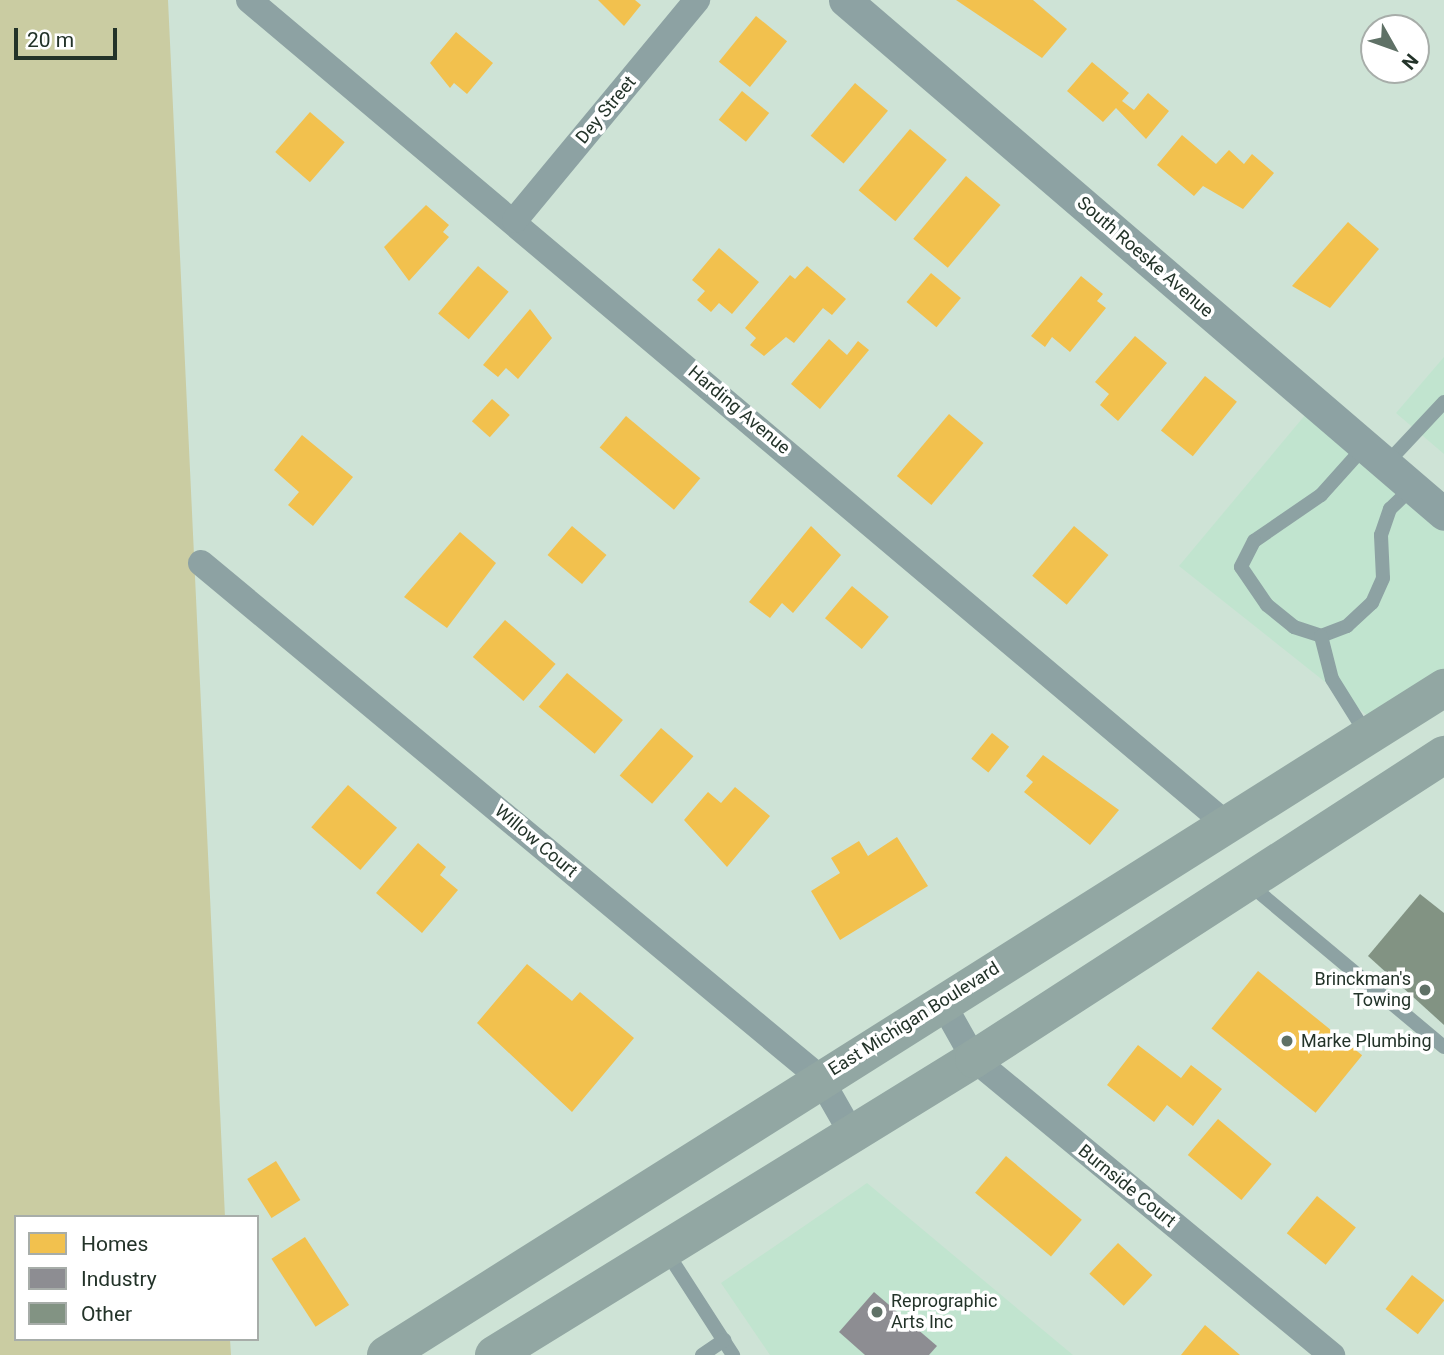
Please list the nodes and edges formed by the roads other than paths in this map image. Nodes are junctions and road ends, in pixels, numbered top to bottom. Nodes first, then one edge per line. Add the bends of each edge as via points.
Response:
1 (249, 0) edge
2 (697, 0) edge
3 (852, 2) edge
4 (515, 220) junction
5 (1444, 401) edge
6 (1376, 455) junction
7 (1413, 487) junction
8 (1444, 514) edge
9 (201, 563) dead end
10 (1321, 636) junction
11 (1444, 688) edge
12 (1367, 736) junction
13 (1444, 755) edge
14 (1226, 824) junction
15 (1245, 881) junction
16 (942, 1002) junction
17 (1444, 1047) edge
18 (974, 1059) junction
19 (820, 1078) junction
20 (852, 1134) junction
21 (666, 1250) junction
22 (724, 1340) junction
23 (396, 1352) edge
24 (494, 1355) edge
25 (702, 1355) edge
26 (733, 1355) edge
27 (1332, 1355) edge

1 - 4 street, Harding Avenue
2 - 4 street, Dey Street
3 - 6 street, South Roeske Avenue
4 - 14 street, Harding Avenue
5 - 6 lane
6 - 7 street, South Roeske Avenue
6 - 10 lane via 1254,541 1241,567 1276,612 1294,627
7 - 8 street, South Roeske Avenue
7 - 10 lane via 1385,522 1383,578 1372,603 1347,626
9 - 19 street, Willow Court
10 - 12 lane via 1332,679
11 - 12 main road, East Michigan Boulevard
12 - 14 main road, East Michigan Boulevard
13 - 15 main road
14 - 16 main road, East Michigan Boulevard
15 - 17 lane
15 - 18 main road
16 - 18 street, Burnside Court
16 - 19 main road, East Michigan Boulevard
18 - 20 main road
18 - 27 street, Burnside Court
19 - 20 street, Willow Court
19 - 23 main road, East Michigan Boulevard
20 - 21 main road
21 - 22 lane
21 - 24 main road
22 - 25 lane
22 - 26 lane

